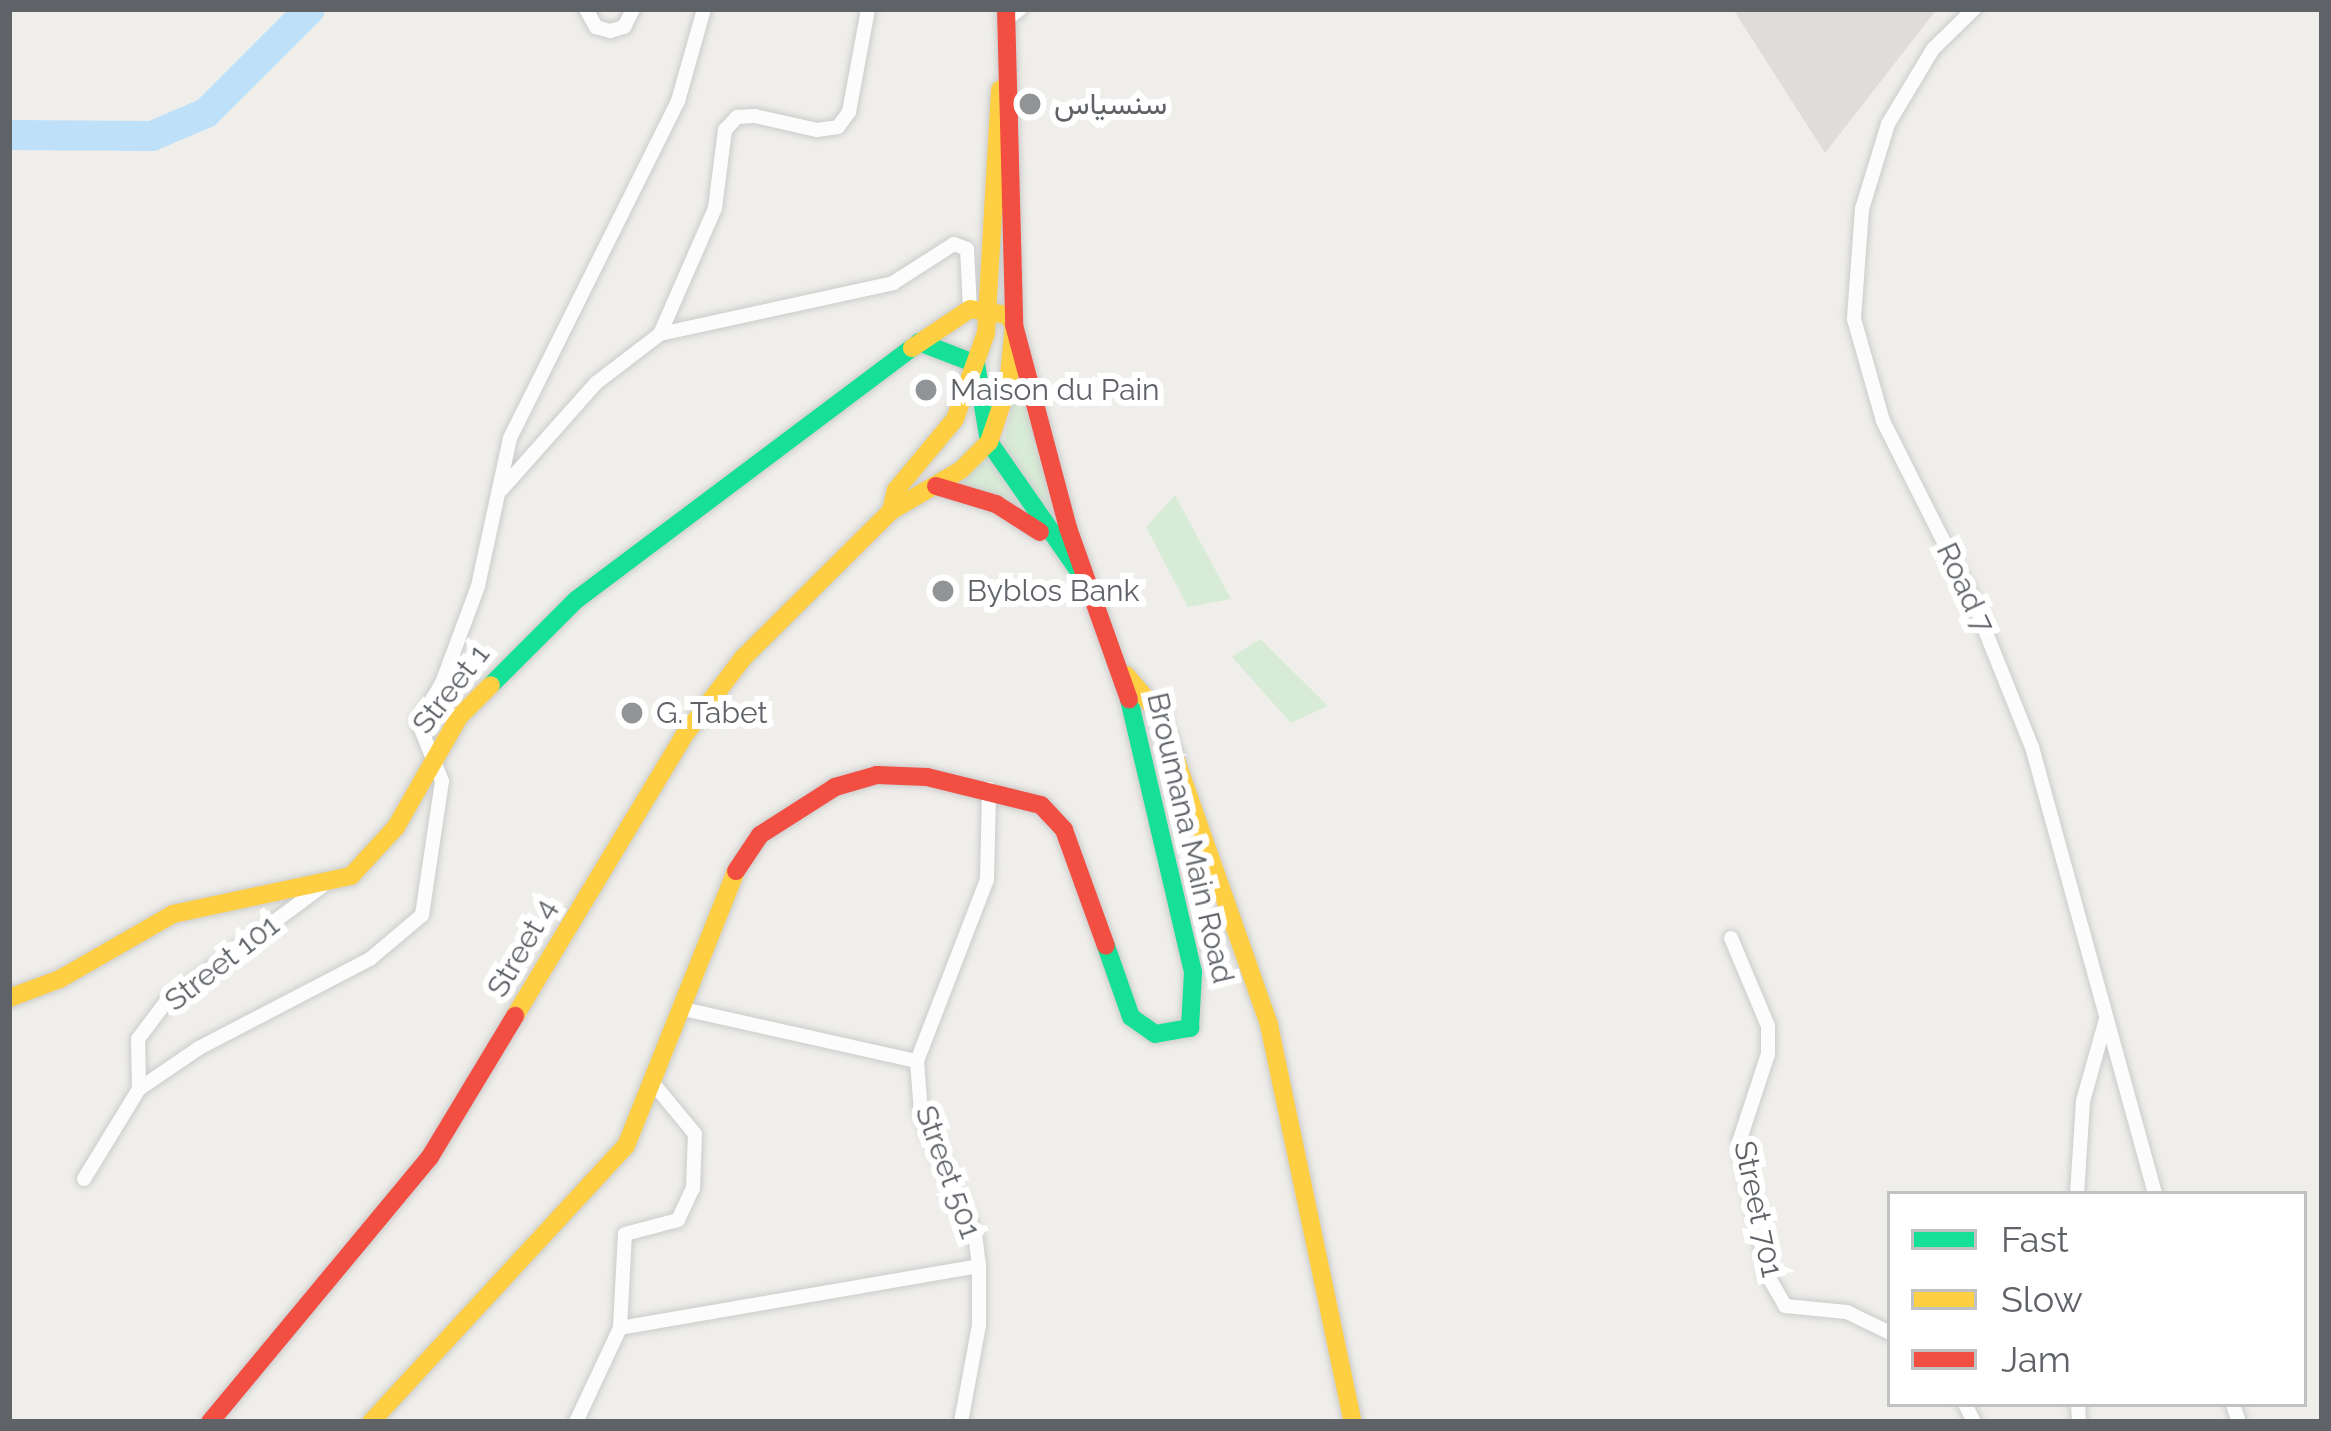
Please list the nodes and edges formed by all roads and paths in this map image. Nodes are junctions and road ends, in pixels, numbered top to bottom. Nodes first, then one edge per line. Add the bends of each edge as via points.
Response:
1 (586, 9) edge
2 (633, 9) edge
3 (704, 9) edge
4 (868, 9) edge
5 (1973, 9) edge
6 (1011, 13) edge
7 (1005, 68) junction
8 (992, 307) junction
9 (970, 309) junction
10 (1014, 325) junction
11 (660, 334) junction
12 (919, 342) junction
13 (976, 364) junction
14 (989, 442) junction
15 (936, 486) junction
16 (501, 490) junction
17 (890, 511) junction
18 (1052, 542) junction
19 (1089, 584) junction
20 (1122, 671) junction
21 (436, 756) junction
22 (989, 788) junction
23 (322, 886) junction
24 (1731, 938) dead end
25 (9, 998) edge
26 (679, 1008) junction
27 (2106, 1018) junction
28 (917, 1061) junction
29 (652, 1082) junction
30 (139, 1089) junction
31 (84, 1179) dead end
32 (2077, 1191) edge
33 (2154, 1191) edge
34 (979, 1266) junction
35 (620, 1328) junction
36 (1887, 1332) edge
37 (1351, 1419) edge
38 (210, 1422) edge
39 (371, 1422) edge
40 (576, 1422) edge
41 (962, 1422) edge

1 - 2 street via 596,27 610,32 624,27
3 - 16 street via 678,100 587,276 546,379 515,427
4 - 11 street via 849,112 838,127 755,116 737,117 725,130 716,208
5 - 27 street, Road 7 via 1933,49 1876,158 1862,209 1855,319 1883,421 1972,598 2032,747
6 - 7 street, Broumana Main Road
7 - 8 street via 996,119
7 - 10 street, Broumana Main Road
8 - 9 street
8 - 10 street
8 - 13 street
9 - 11 street via 967,250 954,244 893,283
9 - 12 street, Street 1
10 - 14 street via 1008,386
10 - 19 street, Broumana Main Road
11 - 16 street via 596,383
12 - 13 street
12 - 21 street, Street 1 via 576,600 459,717
13 - 14 street
13 - 17 street via 955,419 896,490
14 - 15 street
14 - 18 street
15 - 17 street
15 - 18 street via 996,504
16 - 21 street via 478,586 416,728
17 - 38 street, Street 4 via 766,631 683,737 441,1141
18 - 19 street
19 - 20 street, Broumana Main Road
20 - 22 street, Broumana Main Road via 1193,972 1190,1028 1155,1034 1131,1017 1064,830 1041,805
20 - 37 street via 1160,715 1255,981
21 - 23 street, Street 1 via 388,836 351,876
21 - 30 street via 439,831 418,921 370,959 199,1048
22 - 26 street, Broumana Main Road via 877,775 795,808 760,835 722,892
22 - 28 street, Street 501 via 987,880
23 - 25 street, Street 1 via 173,914 60,979
23 - 30 street, Street 101 via 166,1002 138,1039
24 - 36 street, Street 701 via 1768,1026 1768,1054 1740,1139 1768,1276 1785,1306 1847,1312
26 - 28 street
26 - 29 street, Broumana Main Road
27 - 32 street via 2083,1102
27 - 33 street, Road 7
28 - 34 street, Street 501 via 921,1113 975,1235
29 - 35 street via 686,1115 698,1162 678,1220 626,1234
29 - 39 street, Broumana Main Road via 605,1175
30 - 31 street, Street 101
34 - 35 street
34 - 41 street, Street 501 via 979,1324
35 - 40 street

